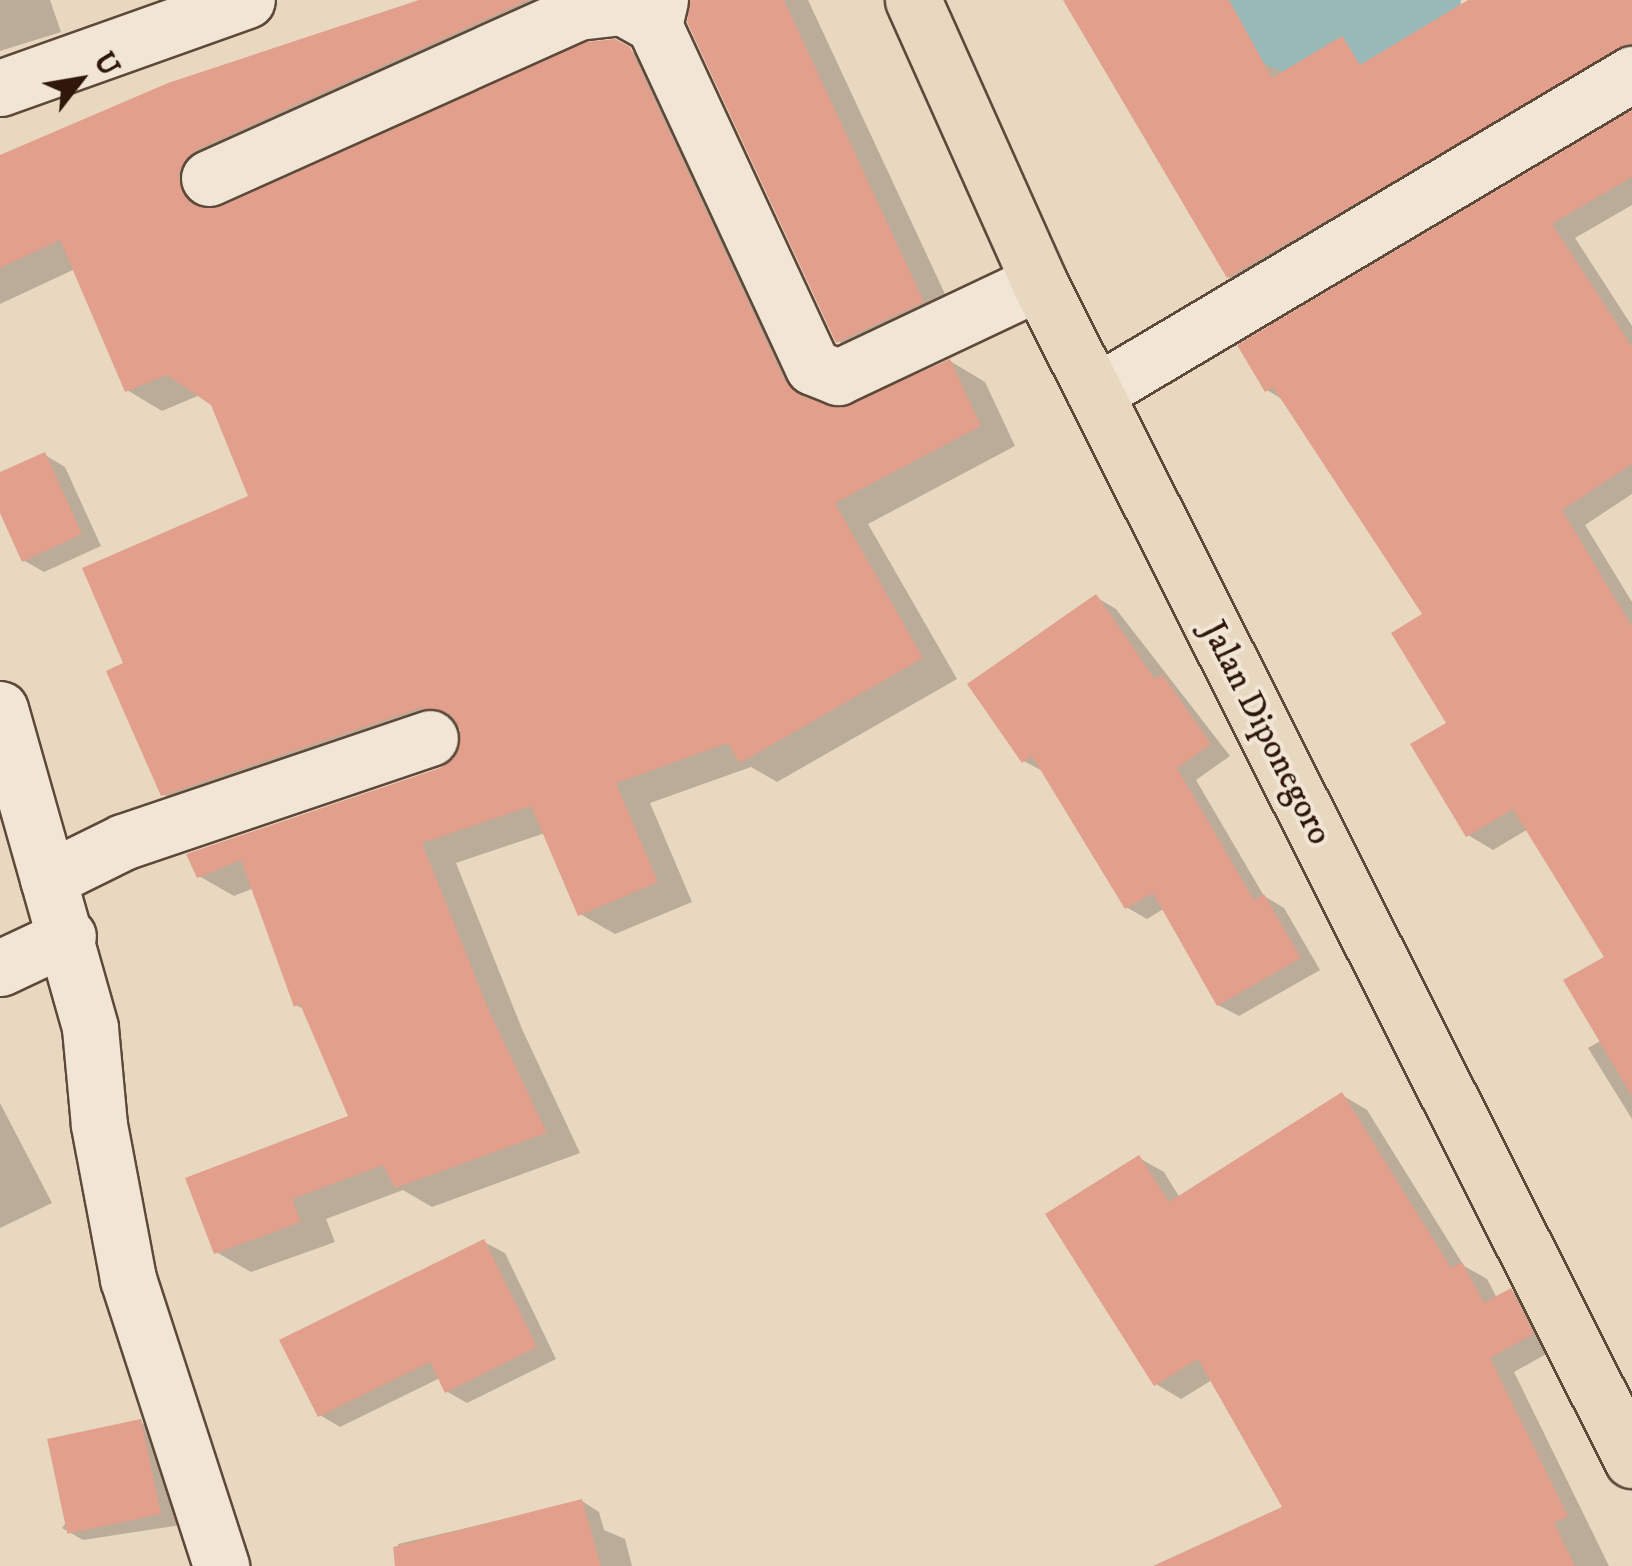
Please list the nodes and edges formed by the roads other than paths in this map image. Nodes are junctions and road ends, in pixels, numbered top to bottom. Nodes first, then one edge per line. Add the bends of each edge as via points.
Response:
1 (247, 0) edge
2 (913, 0) edge
3 (657, 13) edge
4 (1632, 74) edge
5 (0, 88) edge
6 (210, 178) dead end
7 (1039, 282) junction
8 (1095, 393) junction
9 (0, 709) edge
10 (430, 738) dead end
11 (48, 879) junction
12 (68, 936) junction
13 (0, 968) edge
14 (1632, 1460) edge
15 (220, 1566) edge

1 - 5 street
2 - 7 main road, Jalan Diponegoro
3 - 6 street via 578,12
3 - 7 street via 813,366 838,377
4 - 8 street
7 - 8 main road, Jalan Diponegoro
8 - 14 main road, Jalan Diponegoro
9 - 11 street
10 - 11 street via 123,842
11 - 12 street
12 - 13 street
12 - 15 street via 90,1028 99,1125 128,1279

